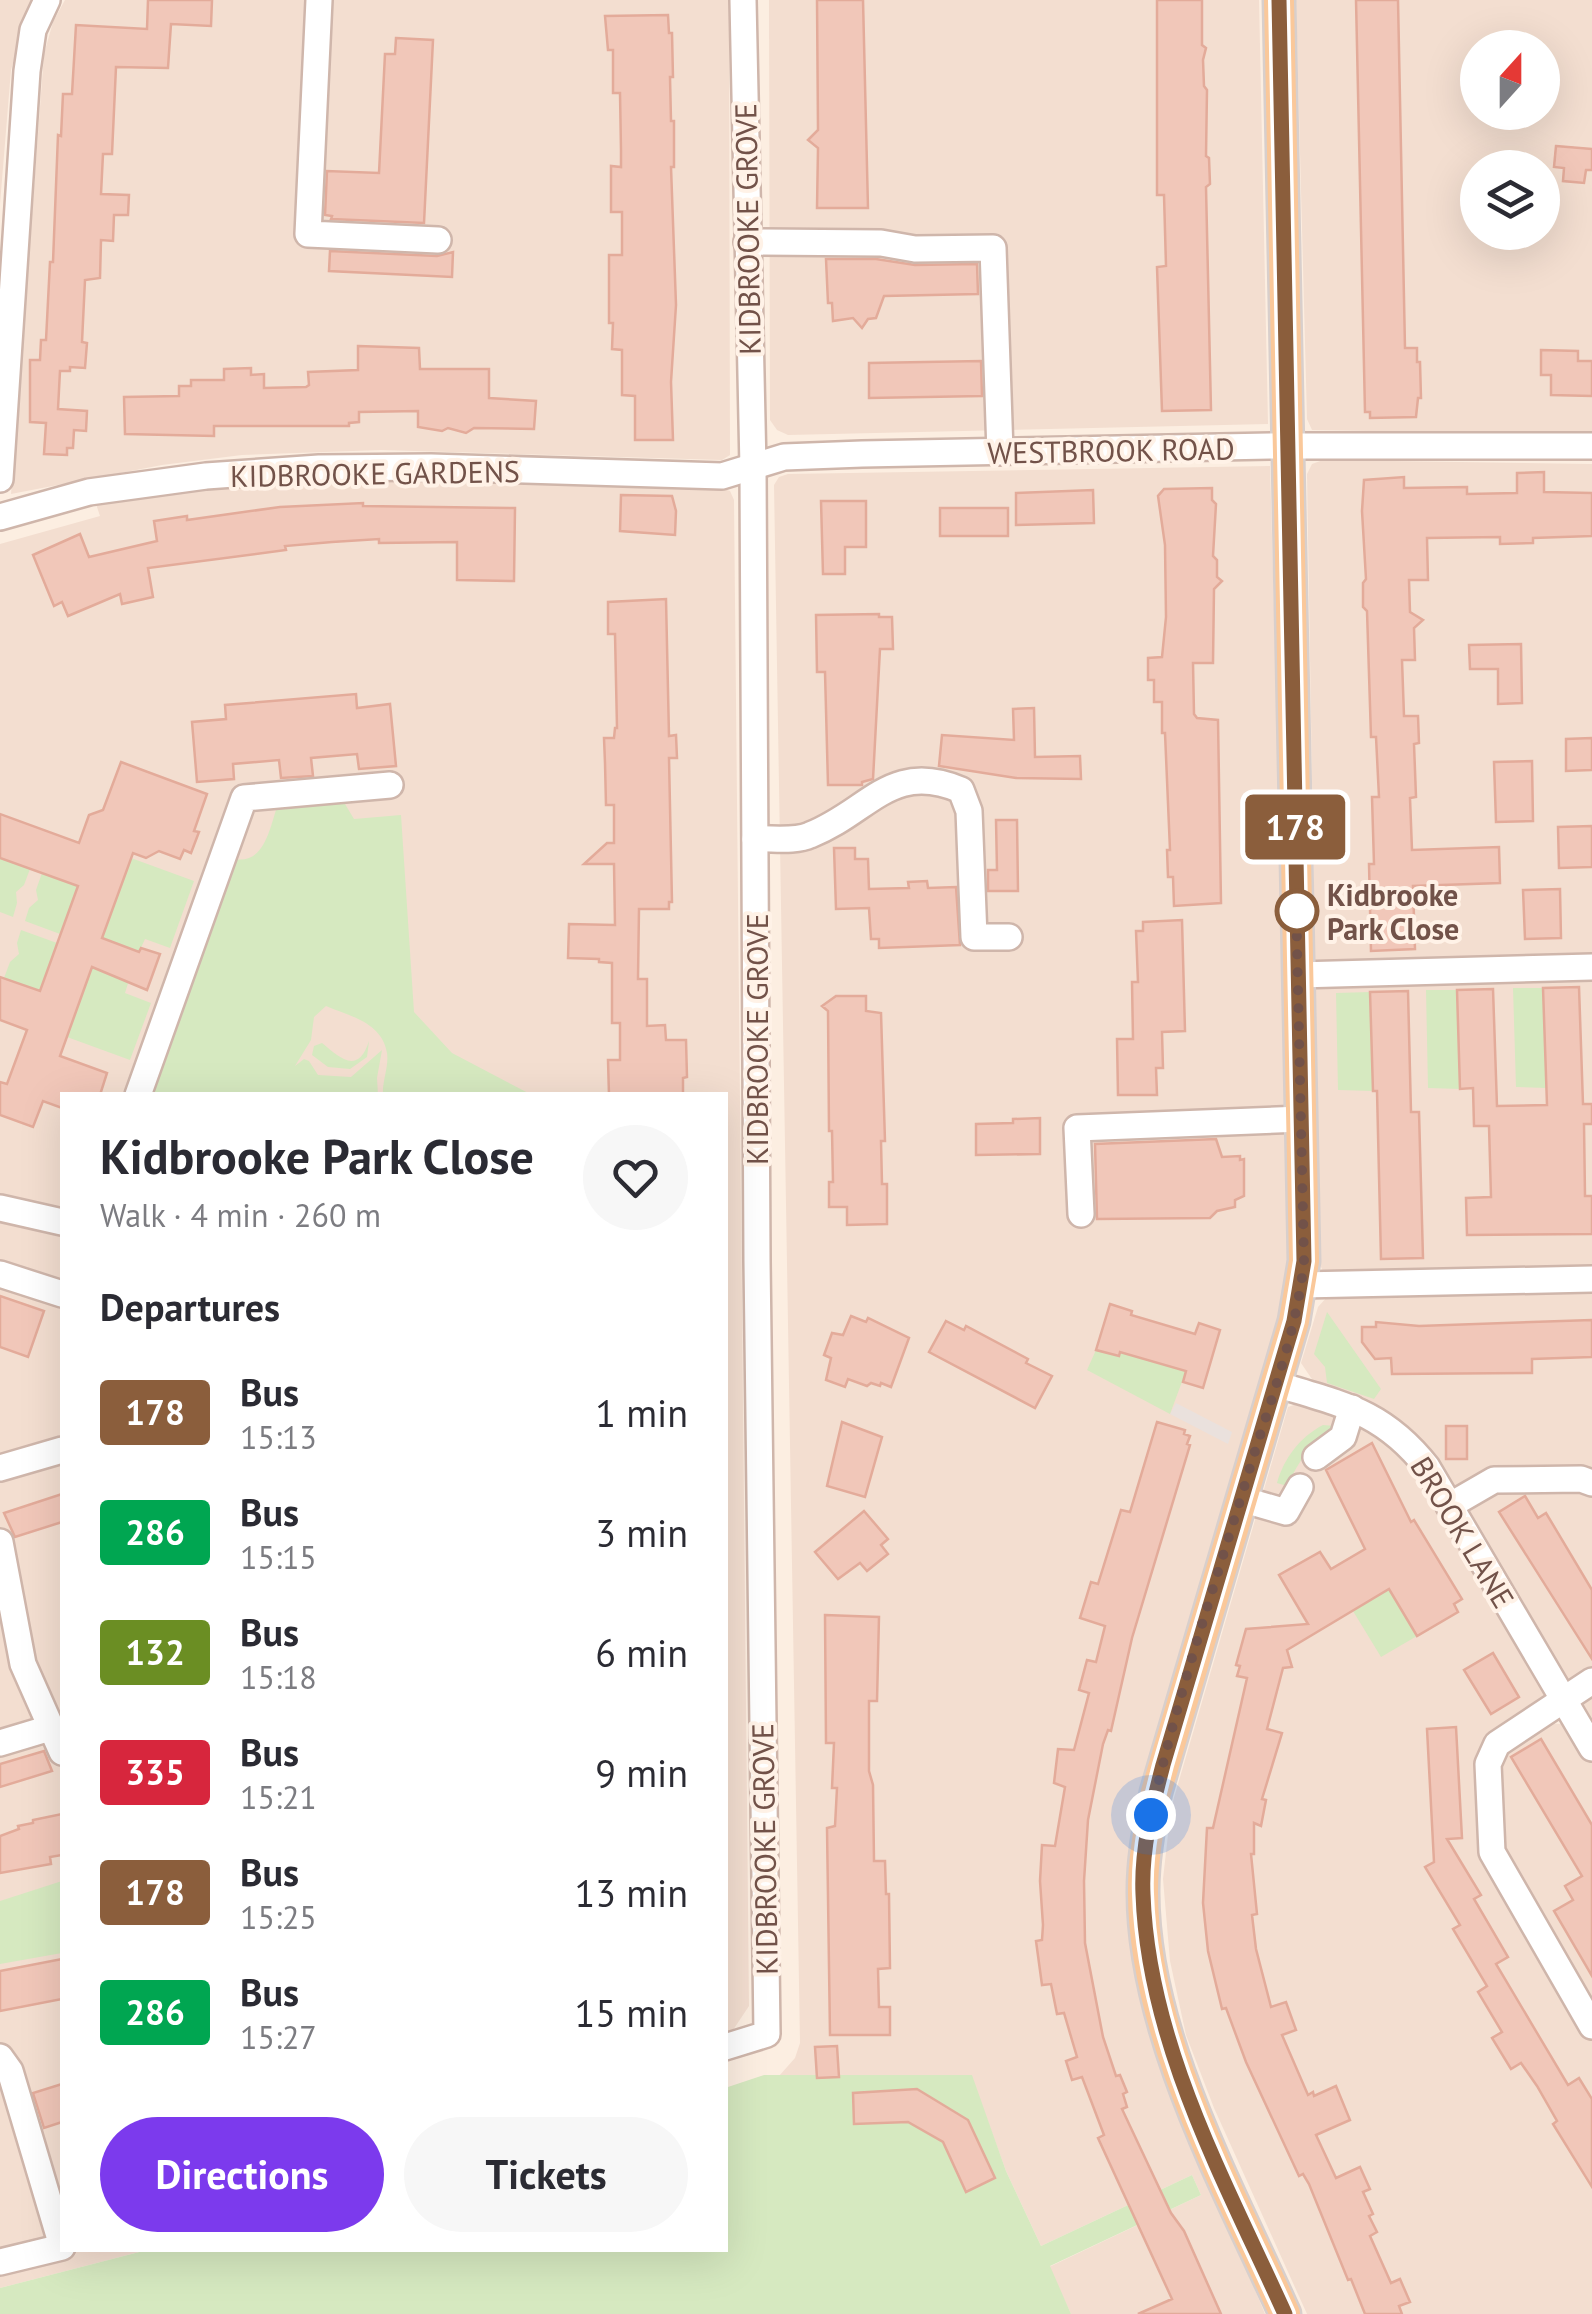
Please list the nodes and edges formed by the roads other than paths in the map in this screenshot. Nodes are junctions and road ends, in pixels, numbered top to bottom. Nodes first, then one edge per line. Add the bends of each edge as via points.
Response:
1 (48, 0) edge
2 (319, 0) edge
3 (743, 0) edge
4 (1279, 0) edge
5 (438, 240) dead end
6 (747, 242) junction
7 (1592, 446) edge
8 (1289, 447) junction
9 (1000, 452) junction
10 (753, 468) junction
11 (0, 479) edge
12 (0, 518) edge
13 (390, 785) dead end
14 (755, 839) junction
15 (1009, 938) dead end
16 (1592, 967) edge
17 (1298, 975) junction
18 (139, 1092) edge
19 (1301, 1119) junction
20 (0, 1208) edge
21 (1081, 1214) dead end
22 (60, 1222) edge
23 (0, 1274) edge
24 (1592, 1280) edge
25 (1302, 1285) junction
26 (60, 1293) edge
27 (1276, 1384) junction
28 (1352, 1408) junction
29 (60, 1451) edge
30 (1316, 1457) dead end
31 (0, 1468) edge
32 (1592, 1483) edge
33 (1300, 1488) dead end
34 (1241, 1499) junction
35 (1449, 1506) junction
36 (0, 1542) edge
37 (3, 1573) edge
38 (1592, 1681) edge
39 (1564, 1700) junction
40 (50, 1728) junction
41 (0, 1743) edge
42 (60, 1748) edge
43 (1592, 1748) edge
44 (1592, 2026) edge
45 (728, 2046) edge
46 (3, 2067) edge
47 (60, 2240) edge
48 (60, 2247) edge
49 (0, 2262) edge
50 (1285, 2314) edge

1 - 11 street via 33,30 27,71
2 - 5 street via 308,234
3 - 6 street, KIDBROOKE GROVE
4 - 8 main road
6 - 9 street via 993,248
6 - 10 street, KIDBROOKE GROVE
7 - 8 street, WESTBROOK ROAD
8 - 9 street, WESTBROOK ROAD
8 - 17 main road
9 - 10 street, WESTBROOK ROAD via 784,457
10 - 12 street, KIDBROOKE GARDENS via 722,476 319,468 88,492
10 - 14 street, KIDBROOKE GROVE
13 - 18 street via 244,798
14 - 15 street via 808,837 906,780 936,779 960,790 969,811 974,937
14 - 45 street, KIDBROOKE GROVE via 767,2034
16 - 17 street
17 - 19 main road
19 - 21 street via 1077,1128
19 - 25 main road
20 - 22 street
23 - 26 street
24 - 25 street
25 - 27 main road
27 - 28 street, BROOK LANE
27 - 34 main road
28 - 30 street via 1343,1437
28 - 35 street, BROOK LANE via 1406,1442
29 - 31 street
32 - 35 street via 1494,1480
33 - 34 street via 1286,1512
34 - 50 main road via 1161,1774 1146,1838 1143,1891 1152,1980 1171,2044 1200,2126
35 - 39 street, BROOK LANE
36 - 37 street
37 - 40 street via 23,1664
38 - 39 street
39 - 43 street, BROOK LANE
39 - 44 street via 1491,1753 1492,1852
40 - 41 street
40 - 42 street
46 - 47 street
48 - 49 street

